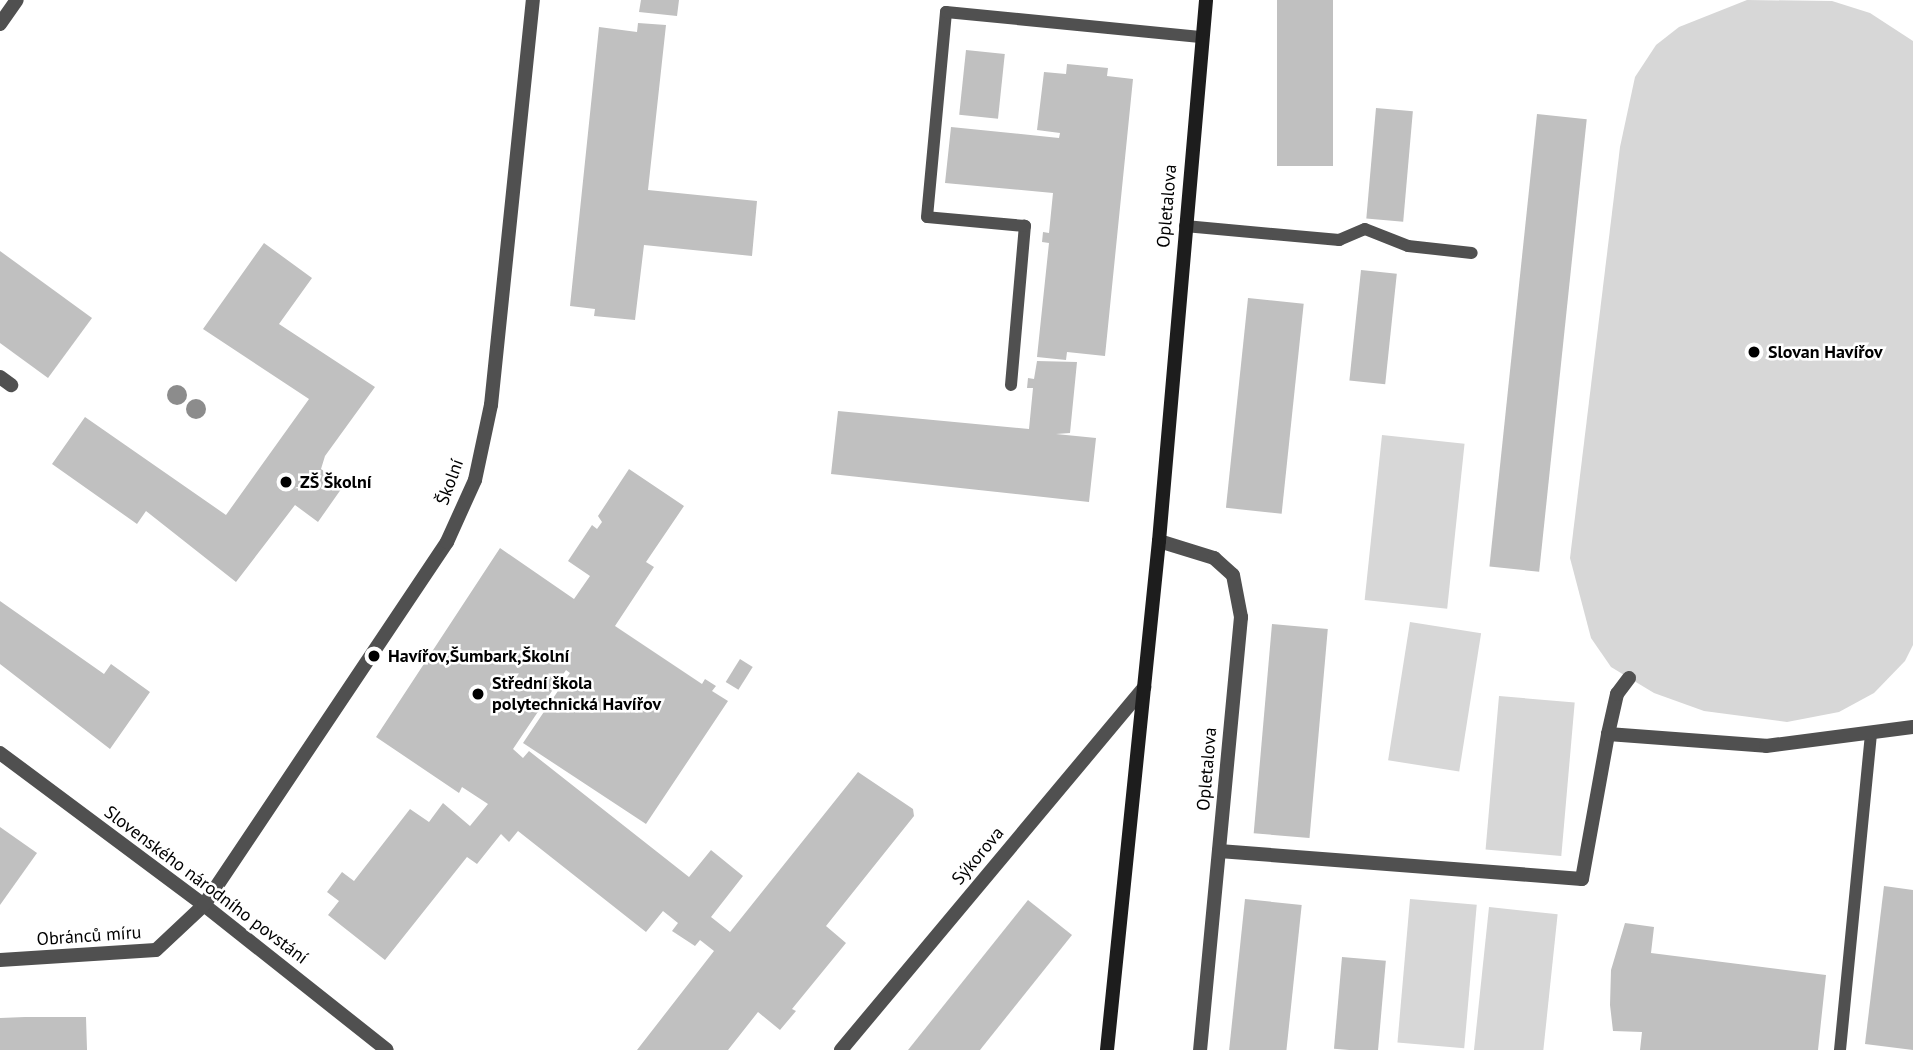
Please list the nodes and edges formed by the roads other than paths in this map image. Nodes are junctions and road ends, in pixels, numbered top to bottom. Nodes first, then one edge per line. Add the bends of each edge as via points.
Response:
1 (17, 0) edge
2 (533, 0) edge
3 (1206, 0) edge
4 (0, 24) edge
5 (1203, 37) junction
6 (1185, 226) junction
7 (1472, 253) dead end
8 (1011, 385) dead end
9 (1158, 541) junction
10 (1629, 678) dead end
11 (1144, 688) junction
12 (1913, 727) edge
13 (1871, 733) junction
14 (1608, 734) junction
15 (0, 753) edge
16 (1219, 851) junction
17 (204, 905) junction
18 (0, 960) edge
19 (387, 1050) edge
20 (841, 1050) edge
21 (1107, 1050) edge
22 (1200, 1050) edge
23 (1840, 1050) edge

1 - 4 street
2 - 17 street, Školní via 494,381 475,480 432,566
3 - 5 street, Opletalova
5 - 6 street, Opletalova
5 - 8 lane via 946,12 927,217 1026,226
6 - 7 lane via 1339,240 1365,229 1408,246
6 - 9 street, Opletalova
9 - 11 street, Opletalova
9 - 16 street, Opletalova via 1214,558 1233,575 1241,618
10 - 14 street via 1617,694
11 - 20 street, Sýkorova
11 - 21 street, Opletalova
12 - 13 street
13 - 14 street via 1766,746
13 - 23 lane
14 - 16 street via 1583,879
15 - 17 street, Slovenského národního povstání
16 - 22 street, Opletalova
17 - 18 street, Obránců míru via 156,950
17 - 19 street, Slovenského národního povstání

